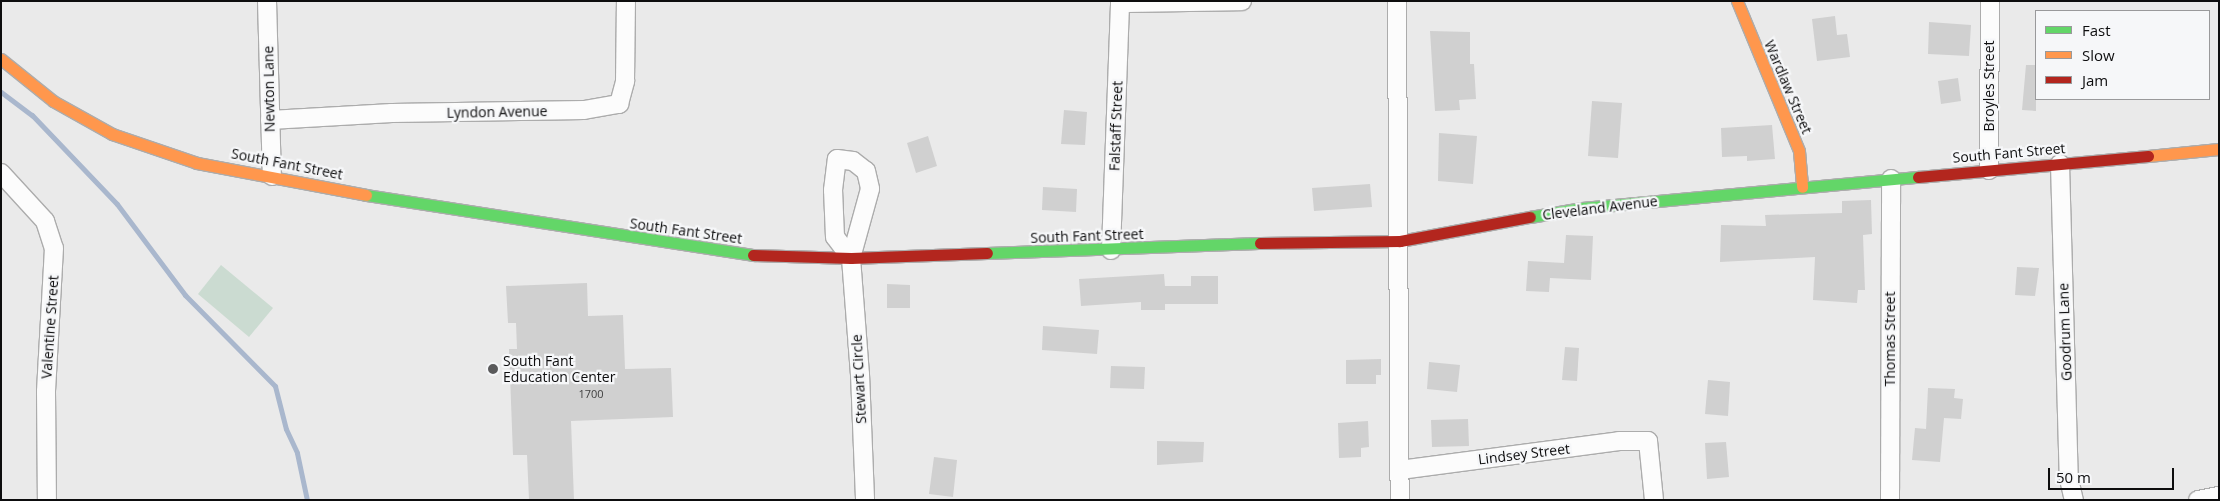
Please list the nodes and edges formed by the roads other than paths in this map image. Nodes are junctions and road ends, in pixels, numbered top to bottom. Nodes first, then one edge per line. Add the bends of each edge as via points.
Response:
1 (267, 1) edge
2 (626, 1) edge
3 (1242, 1) edge
4 (1398, 1) edge
5 (1737, 1) edge
6 (1990, 1) edge
7 (1120, 2) edge
8 (1, 59) edge
9 (270, 120) junction
10 (2219, 149) edge
11 (2060, 164) junction
12 (1989, 170) junction
13 (1, 173) edge
14 (272, 176) junction
15 (1891, 179) junction
16 (1802, 187) junction
17 (1400, 241) junction
18 (1111, 250) junction
19 (851, 258) junction
20 (1400, 470) junction
21 (2219, 496) edge
22 (47, 500) edge
23 (865, 500) edge
24 (1400, 500) edge
25 (1654, 500) edge
26 (1890, 500) edge
27 (2074, 500) edge
28 (2198, 500) edge

1 - 9 street, Newton Lane
2 - 9 street, Lyndon Avenue via 625,81 619,104 584,110 392,113
3 - 7 street
4 - 17 street
5 - 16 street, Wardlaw Street via 1785,111 1798,151
6 - 12 street, Broyles Street
7 - 18 street, Falstaff Street
8 - 14 street, South Fant Street via 53,101 112,134 197,163
9 - 14 street, Newton Lane via 268,152
10 - 11 street, South Fant Street
11 - 12 street, South Fant Street
11 - 27 street, Goodrum Lane via 2069,479
12 - 15 street, South Fant Street
13 - 22 street, Valentine Street via 44,221 54,248 46,392
14 - 19 street, South Fant Street via 416,204 734,255
15 - 16 street, South Fant Street
15 - 26 street, Thomas Street
16 - 17 street, Cleveland Avenue via 1582,208
17 - 18 street, South Fant Street via 1338,240
17 - 20 street
18 - 19 street, South Fant Street
19 - 19 street, Stewart Circle via 870,189 866,171 853,161 837,159 833,190 835,237
19 - 23 street, Stewart Circle
20 - 24 street
20 - 25 street, Lindsey Street via 1619,441 1648,441
21 - 28 street

